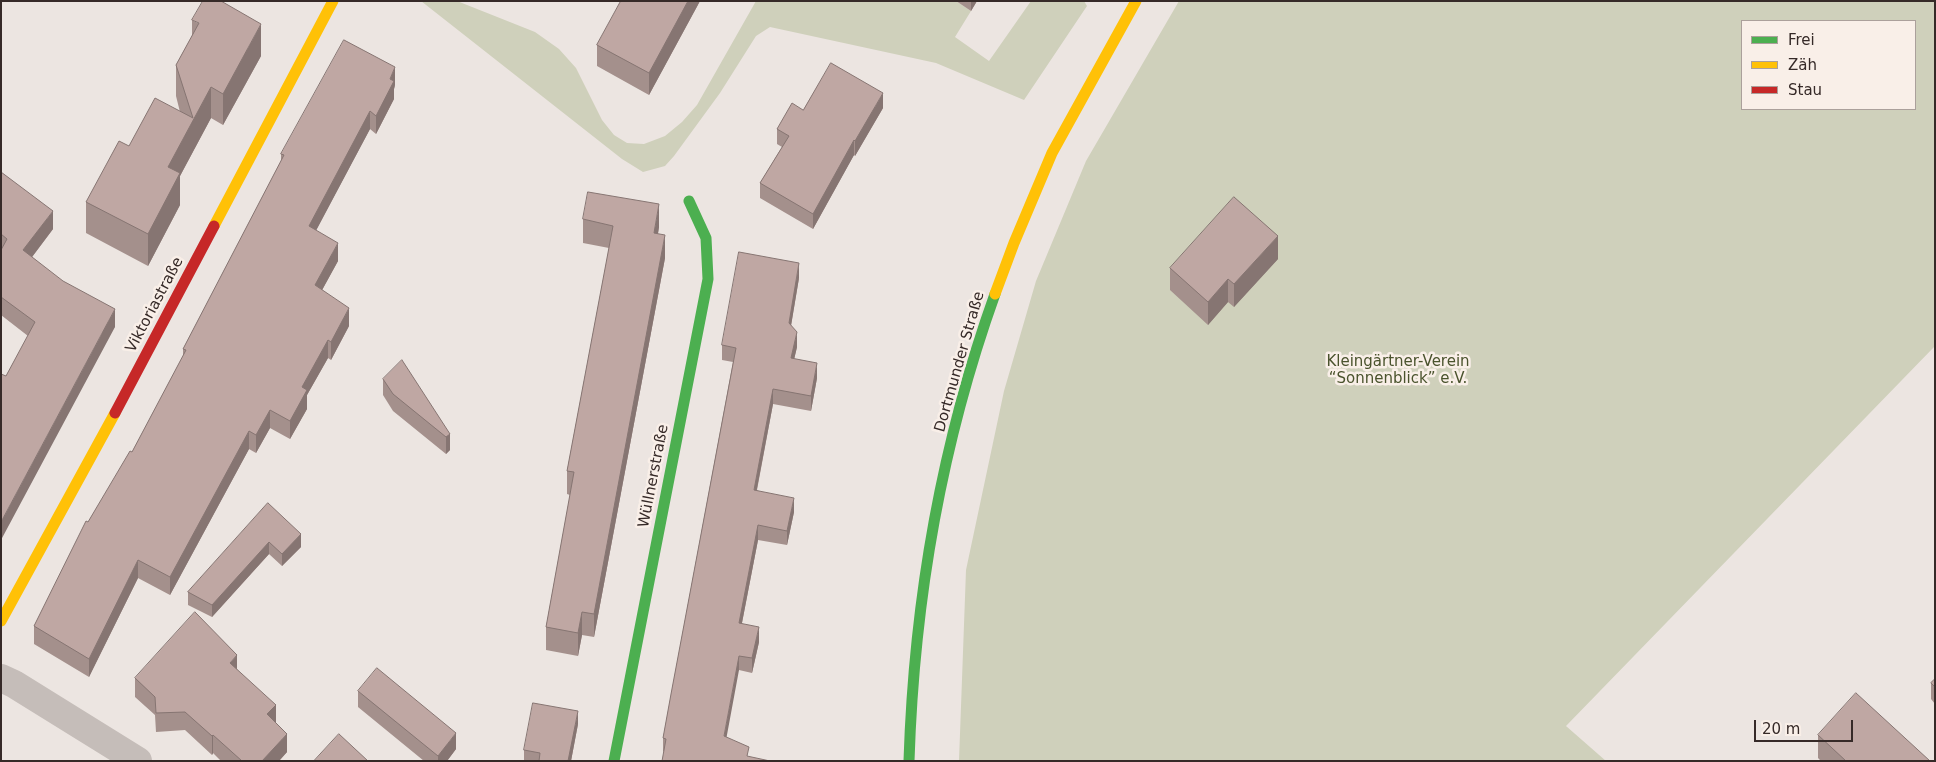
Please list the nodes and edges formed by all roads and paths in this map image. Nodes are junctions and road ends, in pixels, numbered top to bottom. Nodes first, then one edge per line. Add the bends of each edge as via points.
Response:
1 (333, 1) edge
2 (1136, 1) edge
3 (689, 201) dead end
4 (1, 621) edge
5 (1, 678) edge
6 (138, 761) edge
7 (614, 761) edge
8 (909, 761) edge

1 - 4 street, Viktoriastraße via 70,498
2 - 8 street, Dortmunder Straße via 1043,174 981,333 932,528 916,630
3 - 7 street, Wüllnerstraße via 707,232 710,251 708,280
5 - 6 street

